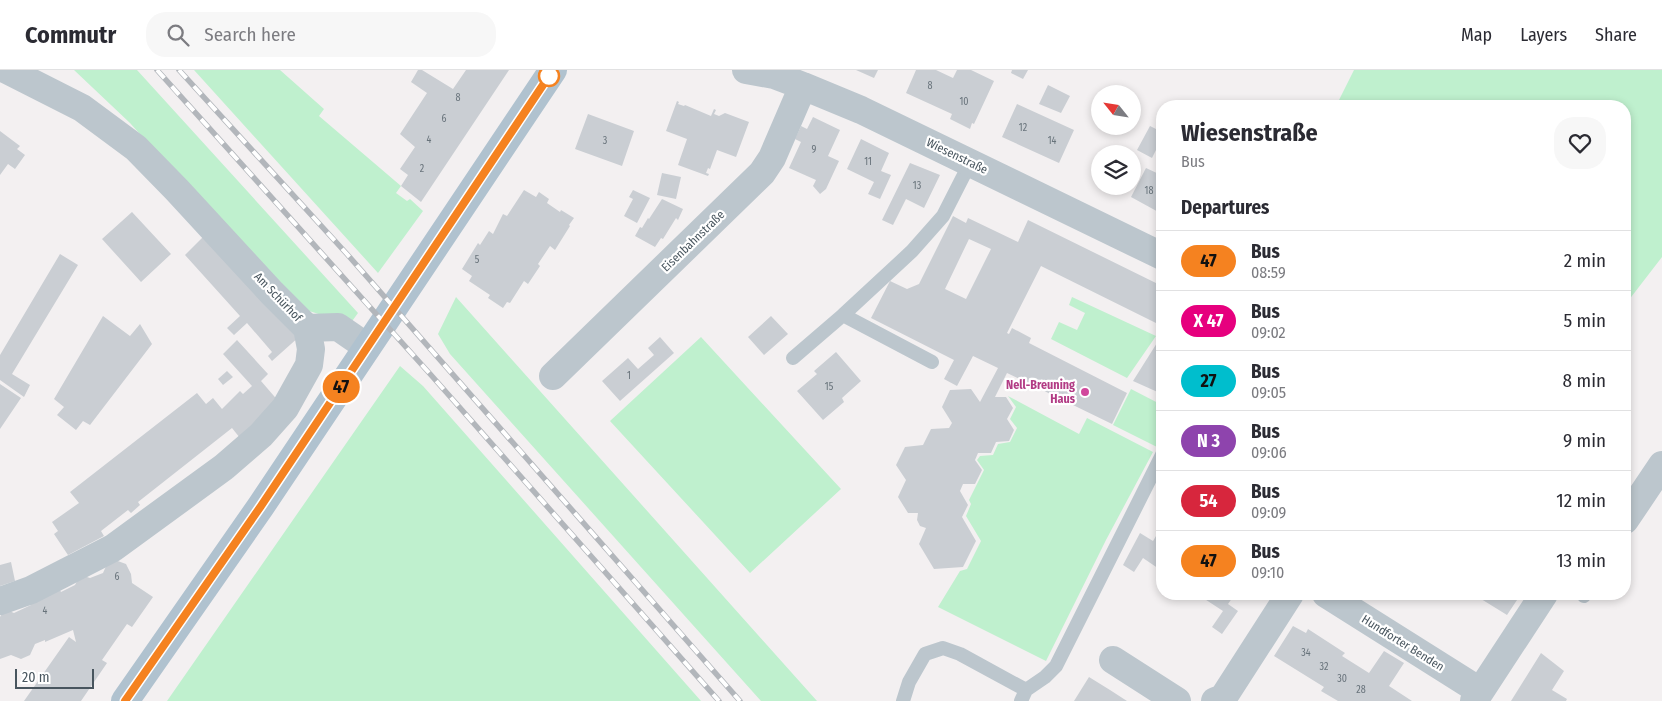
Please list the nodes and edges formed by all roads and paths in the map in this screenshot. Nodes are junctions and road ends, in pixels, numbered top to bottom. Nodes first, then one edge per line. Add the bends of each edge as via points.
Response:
1 (553, 70) edge
2 (746, 70) edge
3 (19, 73) edge
4 (804, 86) junction
5 (970, 163) junction
6 (1156, 253) edge
7 (843, 315) junction
8 (307, 328) junction
9 (367, 347) junction
10 (793, 358) dead end
11 (932, 362) dead end
12 (553, 376) dead end
13 (1662, 465) edge
14 (1156, 467) edge
15 (1631, 511) edge
16 (1286, 600) edge
17 (1335, 600) edge
18 (1540, 600) edge
19 (0, 601) edge
20 (1113, 660) dead end
21 (1023, 695) edge
22 (1477, 696) edge
23 (125, 701) edge
24 (903, 701) edge
25 (1177, 701) edge
26 (1215, 701) edge

1 - 9 main road
2 - 4 street, Wiesenstraße via 774,75
3 - 8 street, Am Schürhof via 82,108 136,148
4 - 5 street, Wiesenstraße
4 - 12 street, Eisenbahnstraße via 762,174
5 - 6 street, Wiesenstraße
5 - 7 lane via 943,216 912,251
7 - 10 lane
7 - 11 lane
8 - 9 street via 338,327
8 - 19 street, Am Schürhof via 311,349 309,365 285,408 261,435 224,467 113,548 31,590
9 - 23 main road
13 - 15 street
14 - 21 lane via 1056,666
16 - 26 street via 1223,698
17 - 22 street, Hundforter Benden
18 - 22 street, Hundforter Benden
20 - 25 street
21 - 24 lane via 960,654 943,648 925,654 909,682

